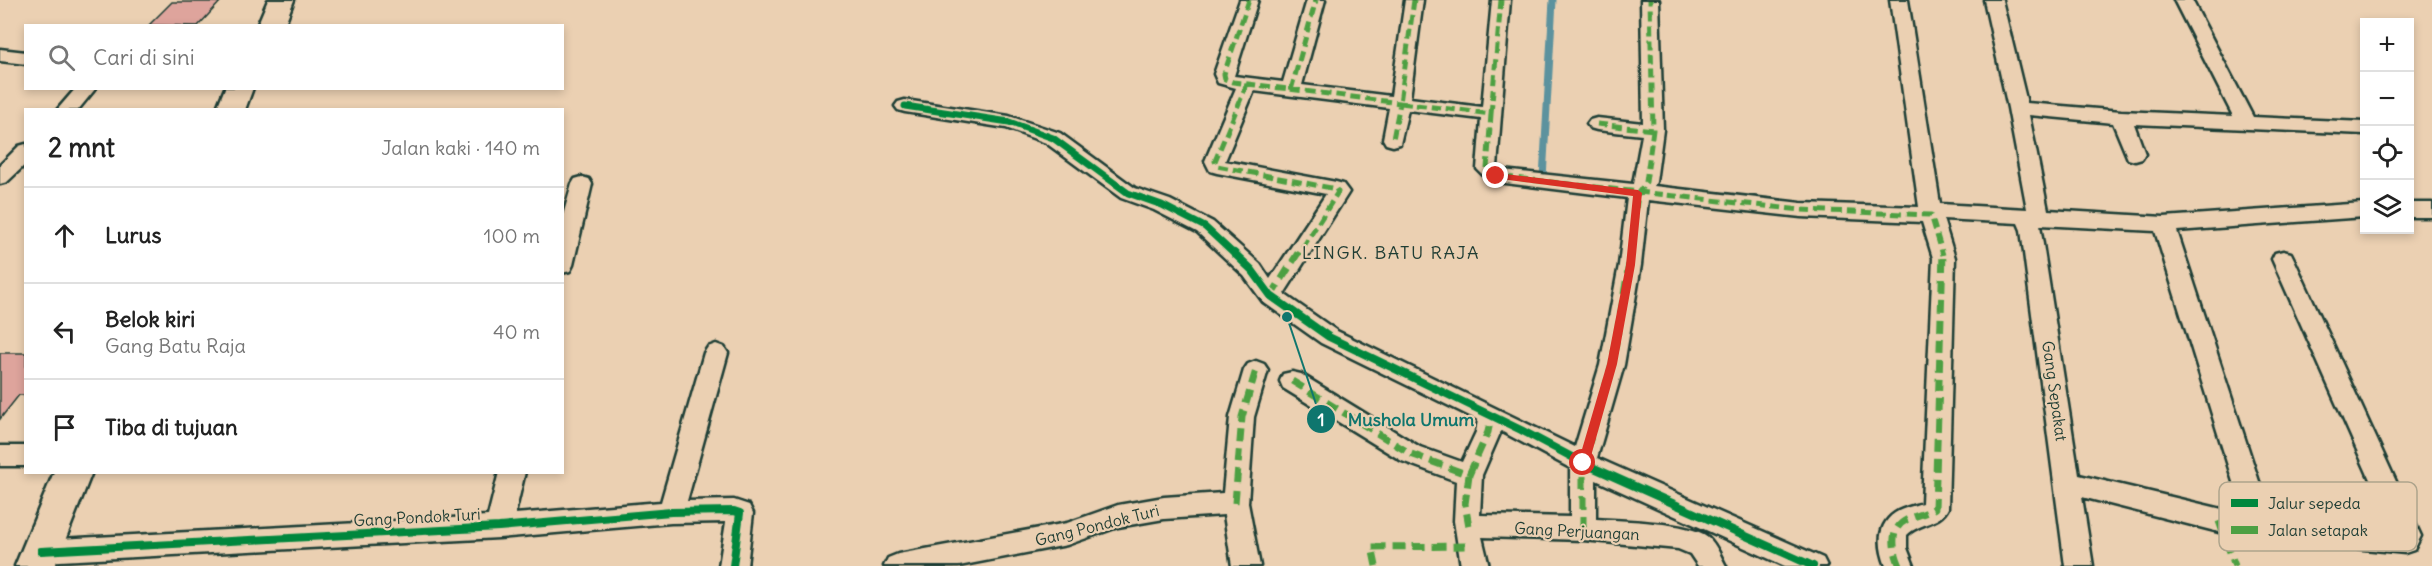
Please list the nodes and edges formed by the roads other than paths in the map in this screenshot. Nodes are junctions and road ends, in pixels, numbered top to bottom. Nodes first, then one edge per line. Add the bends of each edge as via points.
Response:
1 (281, 0) edge
2 (1249, 0) edge
3 (1316, 0) edge
4 (1414, 0) edge
5 (1501, 0) edge
6 (1650, 0) edge
7 (1899, 0) edge
8 (1993, 0) edge
9 (2183, 0) edge
10 (271, 24) edge
11 (0, 55) edge
12 (24, 58) edge
13 (1246, 84) junction
14 (85, 90) edge
15 (238, 90) edge
16 (1292, 90) junction
17 (1400, 103) junction
18 (905, 106) dead end
19 (69, 108) edge
20 (231, 108) edge
21 (2018, 108) junction
22 (1491, 114) junction
23 (2121, 117) junction
24 (2246, 122) junction
25 (1597, 124) dead end
26 (2360, 128) edge
27 (1653, 130) junction
28 (1394, 139) dead end
29 (24, 153) edge
30 (2135, 154) dead end
31 (0, 177) edge
32 (582, 184) dead end
33 (1641, 188) junction
34 (2360, 210) edge
35 (2414, 210) edge
36 (2432, 210) edge
37 (1931, 213) junction
38 (2033, 218) junction
39 (2164, 224) junction
40 (564, 257) edge
41 (2283, 259) dead end
42 (1271, 296) junction
43 (716, 353) dead end
44 (1256, 370) dead end
45 (1292, 381) dead end
46 (1491, 417) junction
47 (0, 456) edge
48 (24, 456) edge
49 (1583, 463) junction
50 (72, 474) edge
51 (512, 474) edge
52 (1469, 475) junction
53 (2246, 482) edge
54 (2384, 482) edge
55 (2068, 483) junction
56 (1235, 503) junction
57 (671, 512) junction
58 (2219, 521) edge
59 (499, 526) junction
60 (1469, 526) junction
61 (1583, 529) junction
62 (38, 558) edge
63 (733, 566) edge
64 (898, 566) edge
65 (1246, 566) edge
66 (1475, 566) edge
67 (1712, 566) edge
68 (1813, 566) edge
69 (1900, 566) edge
70 (2079, 566) edge

1 - 10 highway
2 - 13 street via 1224,74 1226,79
3 - 16 street
4 - 17 street
5 - 22 street
6 - 27 street
7 - 37 street
8 - 21 street, Gang Sepakat
9 - 24 street
11 - 12 street
13 - 16 street
13 - 42 street via 1215,161 1217,166 1338,192
14 - 19 street
15 - 20 highway
16 - 17 street
17 - 22 street
17 - 28 street
18 - 42 street via 1009,122 1053,138 1128,193 1206,227 1252,270
21 - 23 street
21 - 38 street, Gang Sepakat
22 - 33 street via 1487,169 1496,176
23 - 24 street
23 - 30 street
24 - 26 street
25 - 27 street
27 - 33 street
29 - 31 street
32 - 40 street
33 - 37 street via 1801,210
33 - 49 street via 1612,364
34 - 39 street
35 - 36 street
37 - 38 street
37 - 69 street via 1944,258 1935,508 1928,514 1904,520 1894,531 1893,551
38 - 39 street
38 - 55 street, Gang Sepakat
39 - 53 street
41 - 54 street
42 - 46 street via 1329,337
43 - 57 street
44 - 56 street via 1242,417
45 - 52 street via 1411,454
46 - 49 street
46 - 52 street
47 - 48 street
49 - 61 street
49 - 68 street
50 - 62 highway
51 - 59 street
52 - 60 street via 1465,504
55 - 58 street
55 - 70 street, Gang Sepakat
56 - 64 street, Gang Pondok Turi via 1130,514 1067,534
56 - 65 street
57 - 59 street, Gang Pondok Turi
57 - 63 street, Gang Pondok Turi via 740,513
59 - 62 street, Gang Pondok Turi
60 - 61 street, Gang Perjuangan
60 - 66 street
61 - 67 street, Gang Perjuangan via 1693,540

